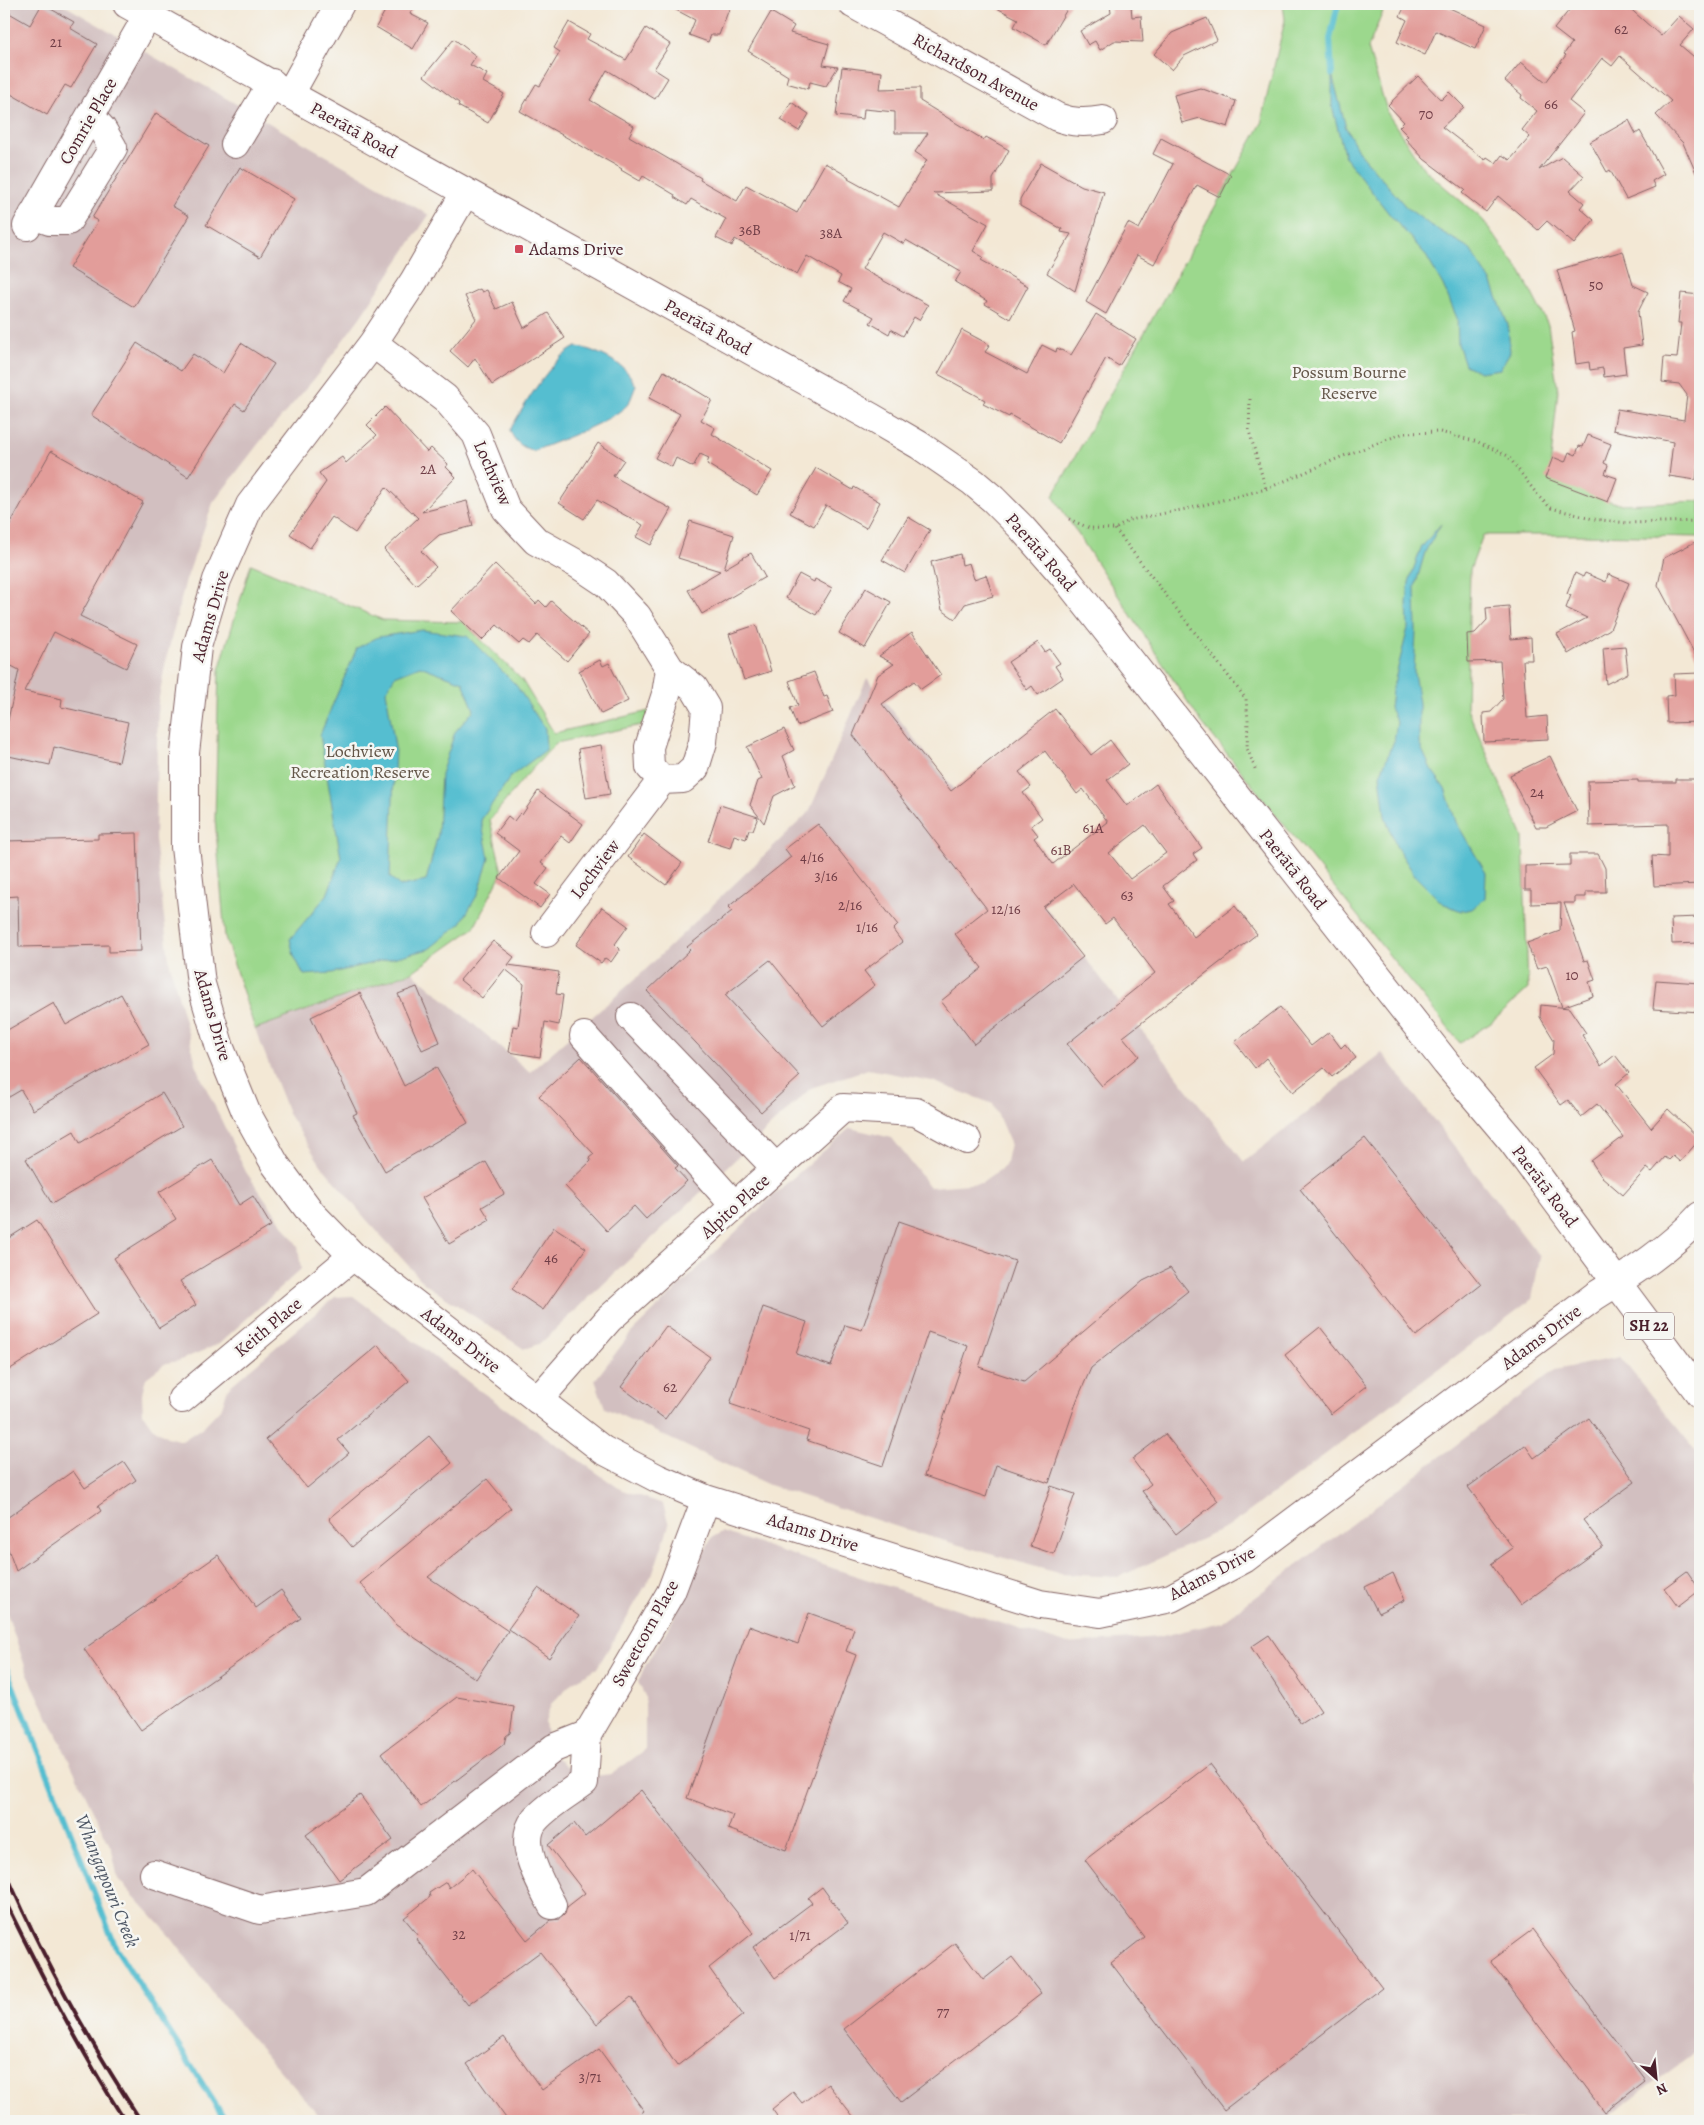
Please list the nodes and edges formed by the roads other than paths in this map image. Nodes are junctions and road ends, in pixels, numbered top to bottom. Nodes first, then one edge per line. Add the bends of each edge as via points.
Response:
1 (340, 4) edge
2 (853, 4) edge
3 (137, 10) edge
4 (281, 89) junction
5 (1103, 120) dead end
6 (235, 144) dead end
7 (465, 193) junction
8 (30, 220) dead end
9 (373, 342) junction
10 (670, 669) junction
11 (662, 780) junction
12 (546, 933) dead end
13 (631, 1017) dead end
14 (584, 1036) dead end
15 (967, 1140) dead end
16 (776, 1168) junction
17 (735, 1206) junction
18 (1700, 1216) edge
19 (353, 1256) junction
20 (1617, 1283) junction
21 (1700, 1394) edge
22 (182, 1399) dead end
23 (538, 1400) junction
24 (706, 1499) junction
25 (586, 1735) junction
26 (154, 1874) dead end
27 (552, 1905) dead end

1 - 4 main road
2 - 5 main road, Richardson Avenue via 1057,117 1088,123
3 - 4 main road, Paerātā Road
3 - 8 main road, Comrie Place via 91,117
4 - 6 main road
4 - 7 main road, Paerātā Road
7 - 9 main road, Adams Drive via 414,281
7 - 20 main road, Paerātā Road / SH 22 via 919,444 993,499 1064,576 1440,1056 1512,1141
9 - 10 main road, Lochview via 445,398 476,434 506,509 536,541 606,582 637,616
9 - 19 main road, Adams Drive via 250,504 217,580 197,647 185,753 185,847 201,984 220,1048 246,1112 275,1164 312,1214
10 - 11 main road via 666,694 648,747 650,767
10 - 11 main road, Lochview via 694,688 706,708 704,742 695,768 682,779
11 - 12 main road, Lochview
13 - 16 main road
14 - 17 main road
15 - 16 main road, Alpito Place via 916,1112 843,1108
16 - 17 main road, Alpito Place
17 - 23 main road, Alpito Place via 609,1319
18 - 20 main road, Adams Drive via 1646,1263
19 - 22 main road, Keith Place
19 - 23 main road, Adams Drive
20 - 21 main road, Paerātā Road / SH 22
20 - 24 main road, Adams Drive via 1595,1296 1244,1559 1171,1598 1100,1613 1040,1604
23 - 24 main road, Adams Drive via 603,1450
24 - 25 main road, Sweetcorn Place via 670,1592
25 - 26 main road via 554,1748 366,1892 260,1910
25 - 27 main road via 584,1782 535,1820 528,1832 534,1872

